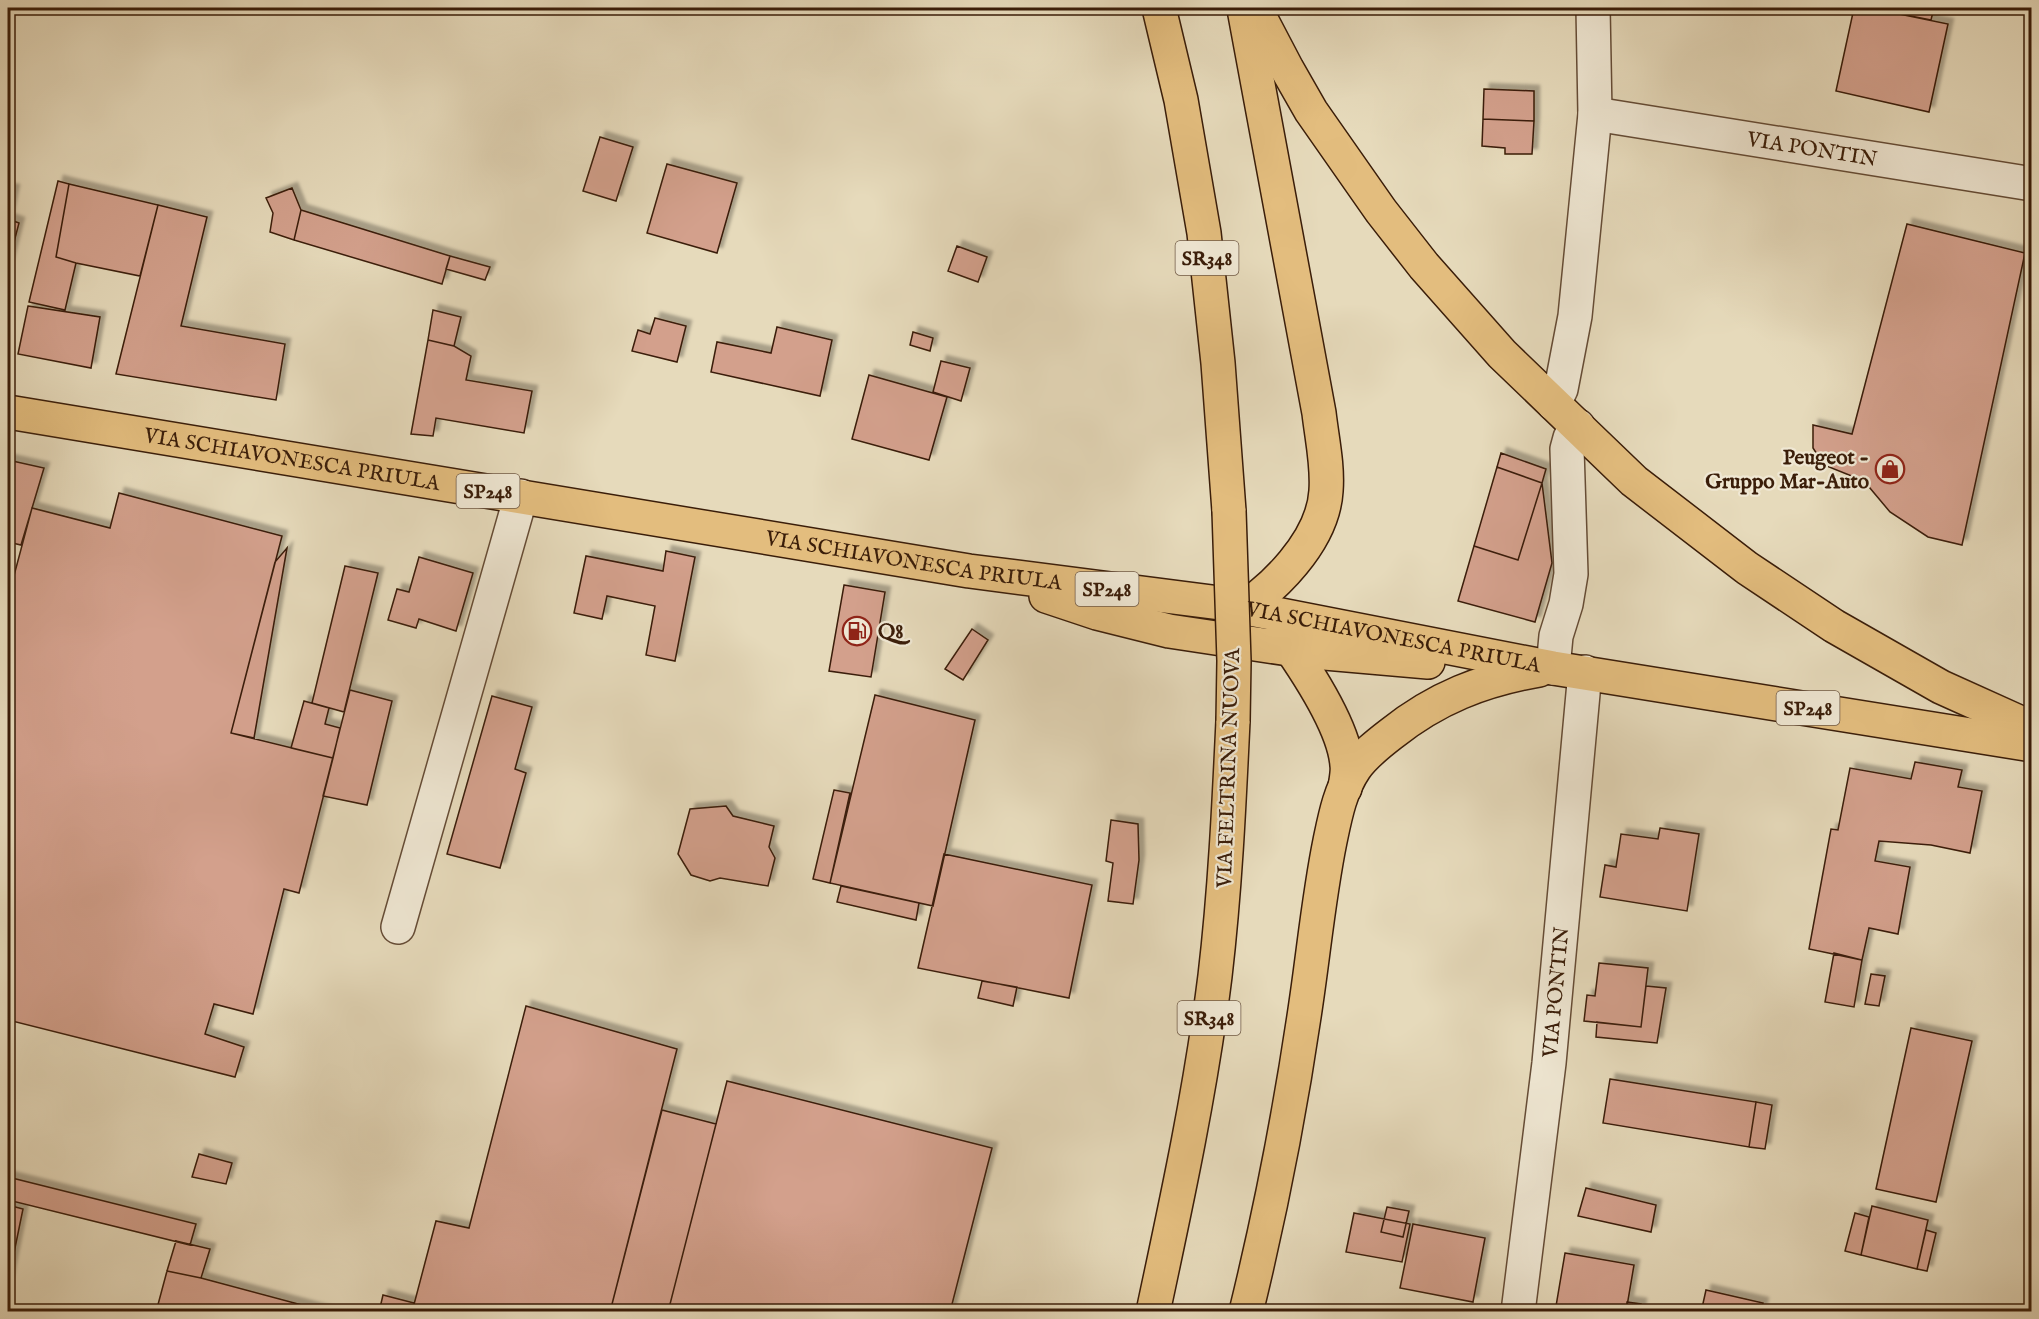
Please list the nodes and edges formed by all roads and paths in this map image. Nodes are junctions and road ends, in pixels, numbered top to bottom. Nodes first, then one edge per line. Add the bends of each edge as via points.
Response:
1 (1159, 8) edge
2 (1244, 8) edge
3 (1255, 8) edge
4 (1593, 8) edge
5 (1595, 114) junction
6 (2031, 184) edge
7 (1554, 404) junction
8 (8, 412) edge
9 (1578, 426) junction
10 (521, 496) junction
11 (969, 571) junction
12 (1003, 581) junction
13 (1245, 607) junction
14 (1291, 649) junction
15 (1553, 668) junction
16 (1585, 672) junction
17 (2031, 728) edge
18 (2031, 745) edge
19 (1345, 788) junction
20 (398, 927) dead end
21 (1153, 1311) edge
22 (1246, 1311) edge
23 (1518, 1311) edge

1 - 21 main road, VIA FELTRINA NUOVA / SR348, bridge via 1181,100 1204,233 1229,512 1234,651 1225,866 1215,975 1196,1106
2 - 13 main road via 1319,413 1326,481 1322,514 1313,534 1283,574
3 - 7 main road via 1311,111 1381,211 1472,321
4 - 5 street
5 - 6 street, VIA PONTIN
5 - 7 street via 1575,316 1562,386
7 - 9 main road
8 - 10 main road, VIA SCHIAVONESCA PRIULA / SP248
9 - 15 street via 1567,449 1570,574
9 - 17 main road via 1634,481 1747,568 1834,626 1962,697
10 - 11 main road, VIA SCHIAVONESCA PRIULA / SP248
10 - 20 street
11 - 12 main road
11 - 13 main road, VIA SCHIAVONESCA PRIULA / SP248
12 - 13 main road via 1207,619 1225,618
12 - 14 main road via 1135,624
13 - 14 main road via 1270,623
13 - 15 main road, VIA SCHIAVONESCA PRIULA / SP248
14 - 15 main road via 1412,661
14 - 19 main road via 1340,737 1347,763
15 - 16 main road, VIA SCHIAVONESCA PRIULA / SP248
15 - 19 main road via 1486,682 1437,702 1375,747 1355,768
16 - 18 main road, VIA SCHIAVONESCA PRIULA / SP248
16 - 23 street, VIA PONTIN via 1549,1063
19 - 22 main road via 1324,872 1306,1005 1268,1224

